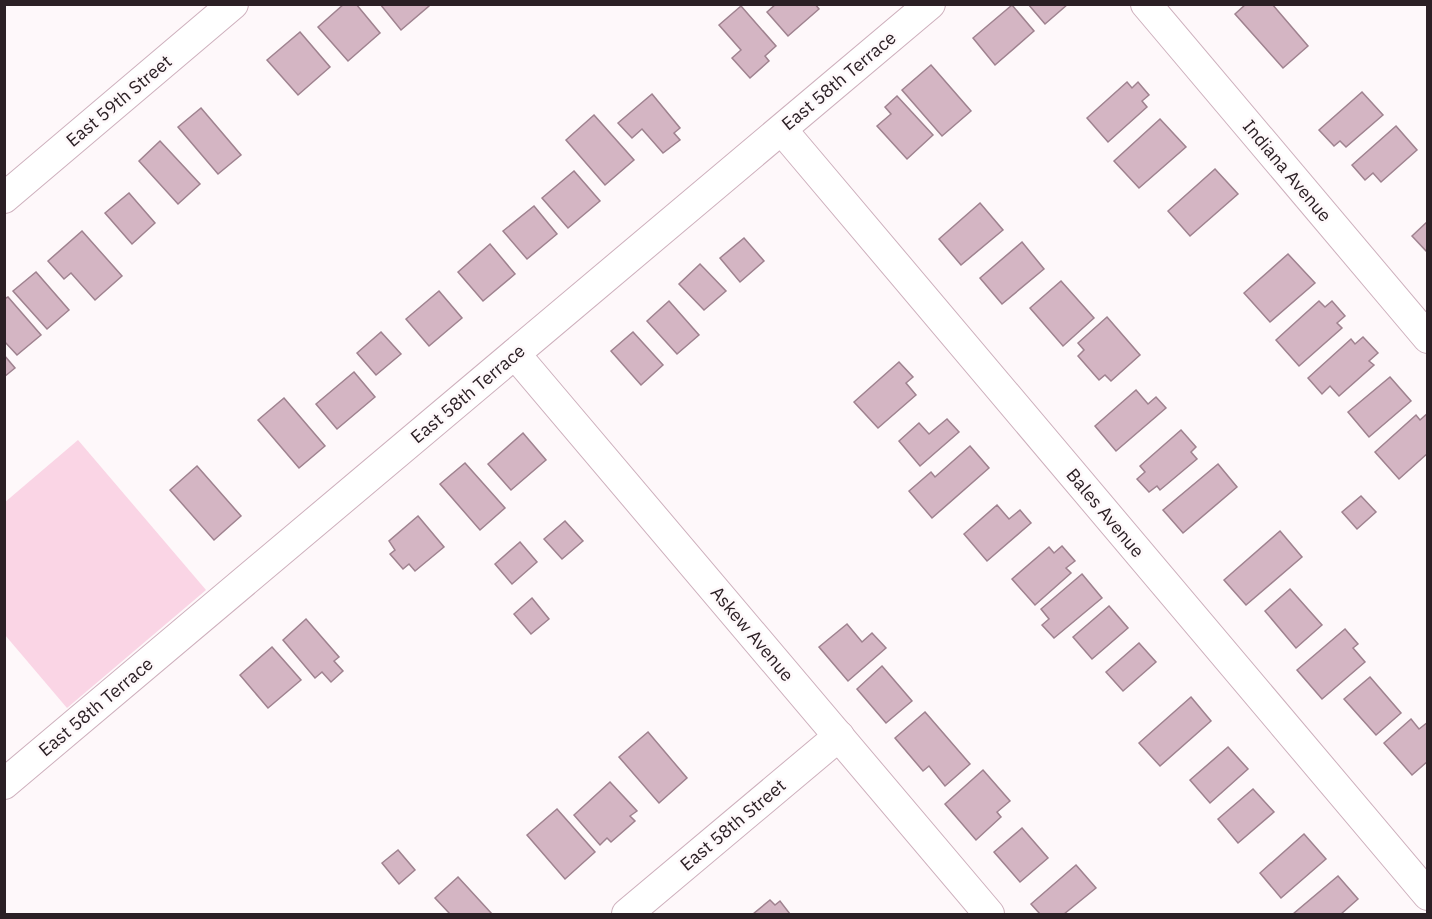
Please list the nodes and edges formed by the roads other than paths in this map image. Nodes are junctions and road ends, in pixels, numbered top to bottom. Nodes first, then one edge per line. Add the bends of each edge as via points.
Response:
1 (233, 4) edge
2 (930, 4) edge
3 (1146, 4) edge
4 (782, 130) junction
5 (4, 198) edge
6 (1428, 338) edge
7 (515, 354) junction
8 (839, 736) junction
9 (4, 784) edge
10 (1428, 895) edge
11 (1428, 901) edge
12 (627, 915) edge
13 (989, 915) edge
14 (1412, 915) edge

1 - 5 street, East 59th Street
2 - 4 street, East 58th Terrace
3 - 6 street, Indiana Avenue
4 - 7 street, East 58th Terrace
4 - 10 street, Bales Avenue
7 - 8 street, Askew Avenue
7 - 9 street, East 58th Terrace
8 - 12 street, East 58th Street
8 - 13 street, Askew Avenue
11 - 14 street

